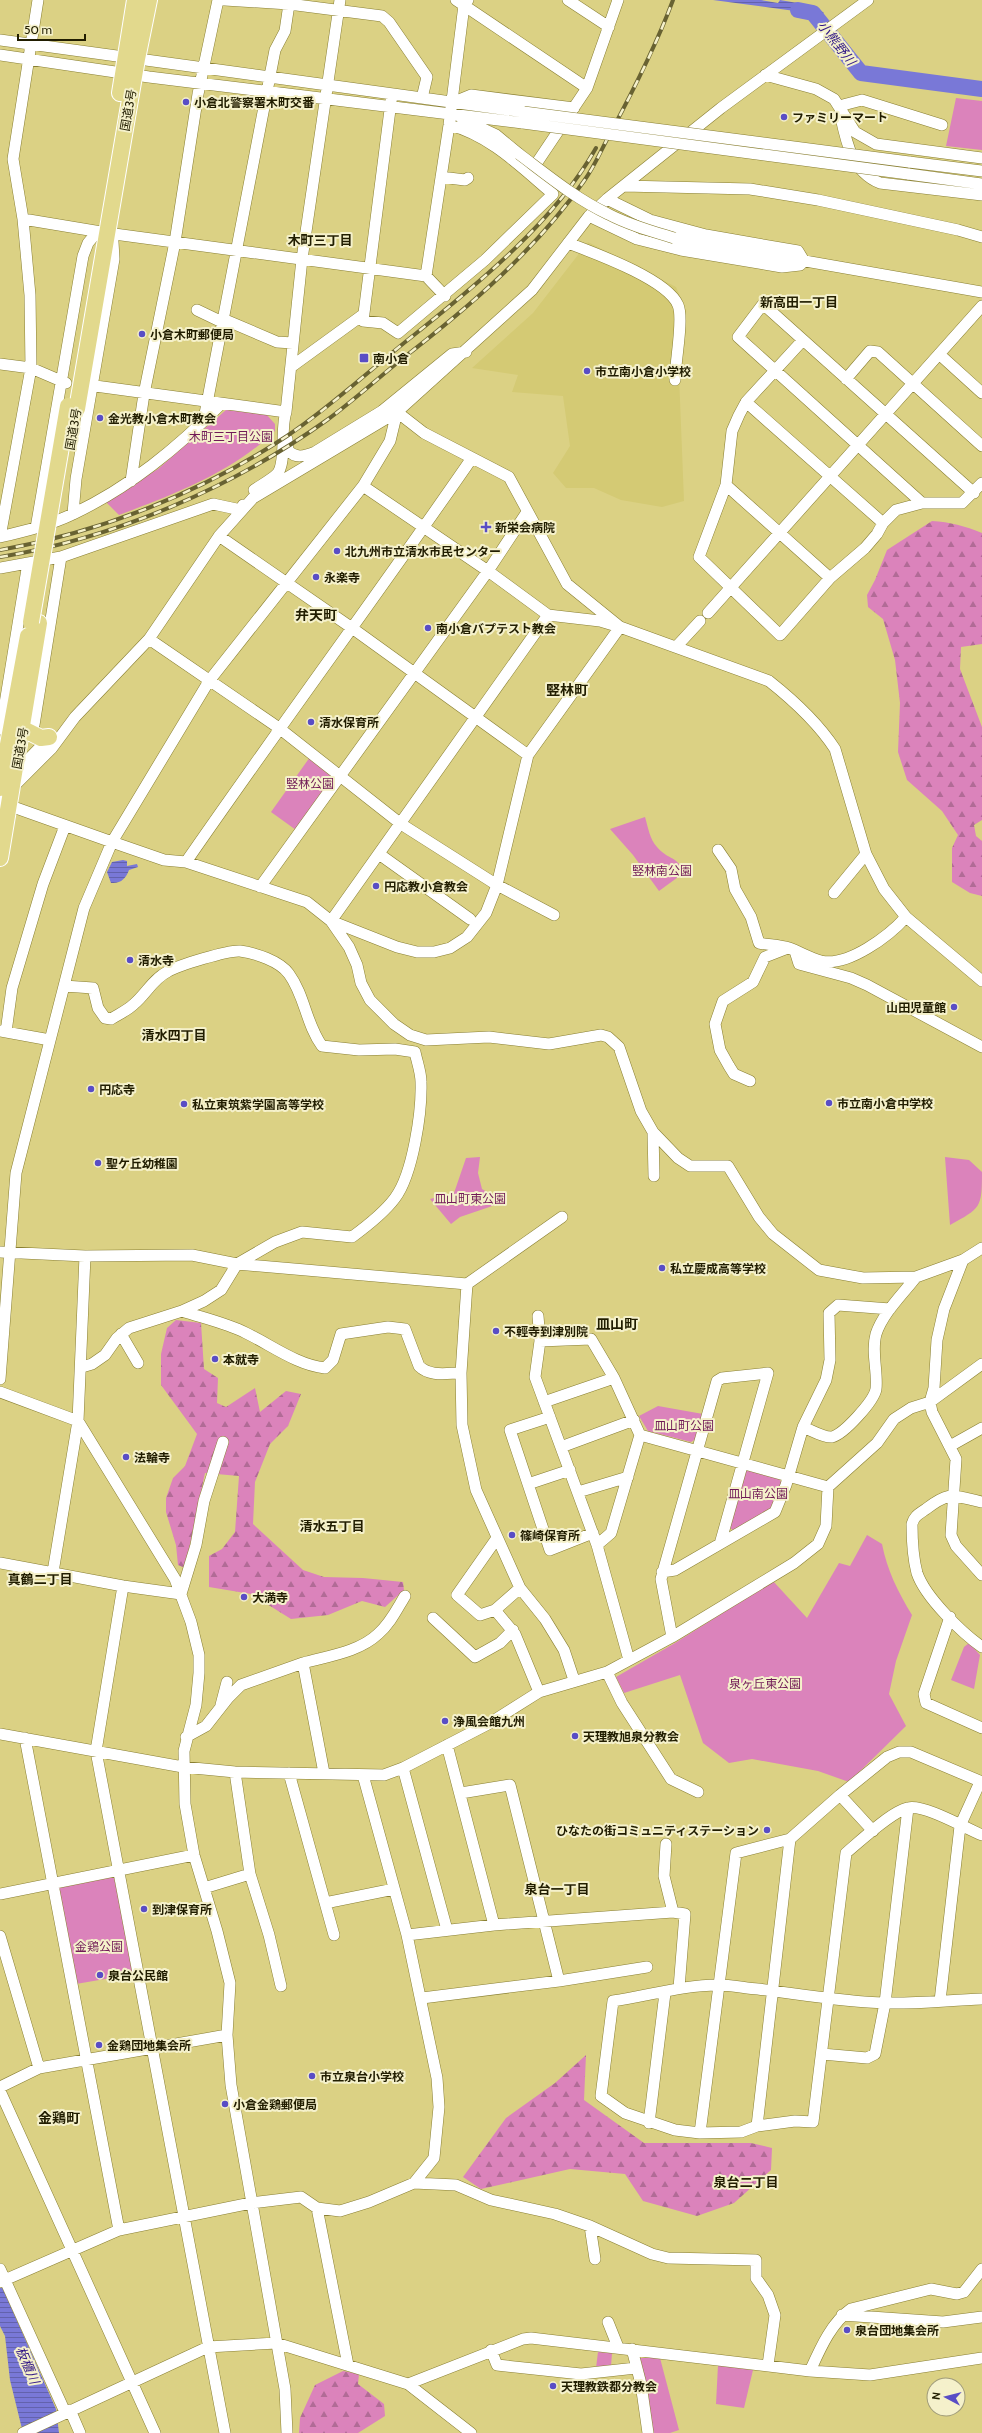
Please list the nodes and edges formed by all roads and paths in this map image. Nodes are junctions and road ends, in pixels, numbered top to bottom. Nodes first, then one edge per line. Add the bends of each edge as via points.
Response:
1 (38, 0) edge
2 (135, 0) edge
3 (149, 0) edge
4 (218, 0) edge
5 (226, 0) edge
6 (568, 0) edge
7 (618, 0) edge
8 (868, 0) edge
9 (273, 2) edge
10 (463, 2) edge
11 (289, 4) junction
12 (340, 5) edge
13 (608, 27) junction
14 (0, 40) edge
15 (32, 45) junction
16 (0, 55) edge
17 (29, 59) junction
18 (130, 66) junction
19 (204, 69) junction
20 (765, 75) junction
21 (270, 77) junction
22 (200, 83) junction
23 (328, 84) junction
24 (587, 88) junction
25 (267, 91) junction
26 (392, 94) junction
27 (422, 98) junction
28 (326, 99) junction
29 (452, 102) junction
30 (839, 106) junction
31 (391, 107) junction
32 (574, 108) junction
33 (524, 117) junction
34 (450, 119) junction
35 (942, 125) dead end
36 (982, 158) edge
37 (982, 171) edge
38 (529, 174) junction
39 (441, 177) junction
40 (468, 178) dead end
41 (982, 184) edge
42 (624, 186) junction
43 (982, 195) edge
44 (607, 199) junction
45 (589, 216) junction
46 (23, 220) junction
47 (102, 233) junction
48 (982, 237) edge
49 (175, 242) junction
50 (568, 243) junction
51 (237, 250) junction
52 (302, 259) junction
53 (804, 261) junction
54 (370, 268) junction
55 (426, 276) junction
56 (982, 292) edge
57 (445, 296) junction
58 (982, 306) edge
59 (197, 310) dead end
60 (364, 314) junction
61 (222, 321) junction
62 (803, 340) junction
63 (293, 343) junction
64 (466, 352) junction
65 (939, 354) junction
66 (0, 364) edge
67 (291, 367) junction
68 (31, 368) junction
69 (774, 371) junction
70 (846, 379) junction
71 (675, 380) dead end
72 (64, 383) junction
73 (914, 383) junction
74 (90, 386) junction
75 (982, 393) edge
76 (144, 394) junction
77 (209, 402) junction
78 (746, 402) junction
79 (222, 404) junction
80 (286, 412) junction
81 (397, 412) junction
82 (886, 414) junction
83 (203, 422) junction
84 (857, 446) junction
85 (982, 446) edge
86 (472, 458) junction
87 (831, 476) junction
88 (131, 481) junction
89 (982, 483) edge
90 (726, 485) junction
91 (363, 486) junction
92 (974, 493) junction
93 (922, 503) junction
94 (241, 510) junction
95 (527, 512) junction
96 (73, 514) junction
97 (883, 523) junction
98 (424, 527) junction
99 (36, 528) junction
100 (780, 534) junction
101 (0, 536) edge
102 (220, 536) junction
103 (61, 558) junction
104 (28, 564) junction
105 (0, 568) edge
106 (488, 570) junction
107 (830, 578) junction
108 (286, 584) junction
109 (731, 589) junction
110 (548, 615) junction
111 (620, 627) junction
112 (352, 628) junction
113 (149, 639) junction
114 (676, 647) junction
115 (414, 673) junction
116 (209, 682) junction
117 (75, 717) junction
118 (475, 717) junction
119 (279, 728) junction
120 (16, 732) junction
121 (49, 737) junction
122 (528, 755) junction
123 (16, 773) junction
124 (339, 775) junction
125 (3, 797) edge
126 (401, 824) junction
127 (66, 826) junction
128 (112, 842) junction
129 (718, 850) dead end
130 (379, 854) junction
131 (866, 854) junction
132 (0, 858) edge
133 (186, 862) junction
134 (497, 885) junction
135 (260, 887) junction
136 (834, 894) dead end
137 (554, 915) dead end
138 (906, 917) junction
139 (470, 919) dead end
140 (331, 921) junction
141 (792, 949) junction
142 (982, 981) edge
143 (64, 986) junction
144 (3, 1031) edge
145 (50, 1040) junction
146 (426, 1040) junction
147 (982, 1047) edge
148 (415, 1052) junction
149 (750, 1081) dead end
150 (653, 1132) junction
151 (654, 1176) dead end
152 (562, 1217) dead end
153 (982, 1248) edge
154 (5, 1252) edge
155 (85, 1256) junction
156 (963, 1260) junction
157 (237, 1264) junction
158 (916, 1277) junction
159 (467, 1284) junction
160 (890, 1309) junction
161 (182, 1311) junction
162 (538, 1316) dead end
163 (121, 1334) junction
164 (540, 1342) junction
165 (138, 1363) dead end
166 (982, 1364) edge
167 (82, 1367) junction
168 (461, 1373) junction
169 (614, 1378) junction
170 (0, 1379) edge
171 (0, 1392) edge
172 (544, 1402) junction
173 (930, 1402) junction
174 (550, 1417) junction
175 (634, 1420) junction
176 (78, 1421) junction
177 (803, 1427) junction
178 (982, 1428) edge
179 (640, 1435) junction
180 (223, 1442) dead end
181 (950, 1446) junction
182 (561, 1447) junction
183 (697, 1450) junction
184 (743, 1462) junction
185 (570, 1470) junction
186 (789, 1475) junction
187 (628, 1476) junction
188 (528, 1484) junction
189 (828, 1487) junction
190 (578, 1492) junction
191 (952, 1495) junction
192 (982, 1502) edge
193 (593, 1533) junction
194 (497, 1538) junction
195 (720, 1544) junction
196 (597, 1545) junction
197 (0, 1563) edge
198 (53, 1572) junction
199 (662, 1572) junction
200 (982, 1575) edge
201 (123, 1586) junction
202 (520, 1588) junction
203 (181, 1594) junction
204 (405, 1596) dead end
205 (495, 1610) junction
206 (950, 1617) junction
207 (433, 1618) dead end
208 (513, 1630) junction
209 (672, 1637) junction
210 (982, 1647) edge
211 (630, 1660) junction
212 (303, 1662) junction
213 (607, 1672) junction
214 (574, 1680) junction
215 (227, 1682) dead end
216 (539, 1692) junction
217 (221, 1707) junction
218 (982, 1728) edge
219 (0, 1734) edge
220 (25, 1738) junction
221 (186, 1738) junction
222 (447, 1745) junction
223 (96, 1751) junction
224 (183, 1767) junction
225 (403, 1768) junction
226 (235, 1772) junction
227 (289, 1773) junction
228 (324, 1773) junction
229 (363, 1775) junction
230 (981, 1782) edge
231 (698, 1792) dead end
232 (461, 1793) junction
233 (840, 1795) junction
234 (908, 1808) junction
235 (960, 1826) junction
236 (873, 1831) junction
237 (982, 1835) edge
238 (790, 1839) junction
239 (666, 1844) dead end
240 (194, 1855) junction
241 (118, 1870) junction
242 (250, 1874) junction
243 (52, 1884) junction
244 (204, 1888) junction
245 (394, 1889) junction
246 (0, 1894) edge
247 (325, 1903) junction
248 (673, 1912) junction
249 (546, 1922) junction
250 (494, 1926) junction
251 (447, 1930) junction
252 (407, 1934) junction
253 (334, 1935) dead end
254 (0, 1936) edge
255 (647, 1967) dead end
256 (559, 1981) junction
257 (719, 1985) junction
258 (281, 1986) dead end
259 (678, 1988) junction
260 (771, 1991) junction
261 (666, 1993) junction
262 (829, 1997) junction
263 (422, 1998) junction
264 (982, 1999) edge
265 (940, 2001) junction
266 (885, 2003) junction
267 (227, 2035) junction
268 (152, 2047) junction
269 (822, 2054) junction
270 (86, 2060) junction
271 (39, 2068) junction
272 (0, 2087) edge
273 (0, 2092) edge
274 (649, 2123) junction
275 (757, 2126) junction
276 (700, 2133) junction
277 (414, 2183) junction
278 (251, 2203) junction
279 (317, 2208) junction
280 (184, 2217) junction
281 (590, 2226) junction
282 (119, 2230) junction
283 (73, 2250) junction
284 (595, 2259) dead end
285 (0, 2269) edge
286 (982, 2269) edge
287 (2, 2281) edge
288 (842, 2316) junction
289 (982, 2317) edge
290 (608, 2322) dead end
291 (276, 2343) junction
292 (208, 2347) junction
293 (618, 2348) junction
294 (632, 2349) junction
295 (491, 2350) junction
296 (982, 2358) edge
297 (348, 2365) junction
298 (768, 2365) junction
299 (636, 2368) junction
300 (810, 2371) junction
301 (133, 2383) junction
302 (408, 2384) junction
303 (67, 2411) junction
304 (23, 2433) edge
305 (80, 2433) edge
306 (155, 2433) edge
307 (225, 2433) edge
308 (287, 2433) edge
309 (471, 2433) edge
310 (648, 2433) edge

1 - 15 street
2 - 18 highway, 国道3号
3 - 18 highway, 国道3号
4 - 19 street
5 - 9 street
6 - 13 street
7 - 13 street
8 - 20 street
9 - 11 street
10 - 24 street
10 - 29 street
11 - 12 street
11 - 21 street via 285,31 275,50
12 - 23 street
12 - 27 street via 382,16 389,22 427,77
13 - 24 street
14 - 15 street
15 - 17 street
15 - 18 street
16 - 17 street
17 - 18 street
17 - 46 street via 13,159
18 - 19 street
18 - 22 street
18 - 47 highway, 国道3号
19 - 21 street
19 - 22 street
20 - 30 street via 816,89 834,98
20 - 42 street
21 - 23 street
21 - 25 street
22 - 25 street
22 - 49 street
23 - 26 street
23 - 28 street
24 - 32 street
25 - 28 street
25 - 51 street
26 - 27 street
26 - 31 street
27 - 29 street
28 - 31 street
28 - 52 street
29 - 32 street via 471,95
29 - 33 street
29 - 34 street
30 - 35 street via 862,100
30 - 36 street via 855,132 876,144
30 - 43 street via 853,158 867,177 880,182
31 - 34 street
31 - 54 street
32 - 38 street
33 - 34 street
33 - 37 street, bridge
33 - 41 street, bridge
34 - 38 street via 486,140
34 - 39 street
34 - 53 street, bridge via 496,135 558,182 606,214 628,224 674,238
38 - 57 street via 553,194
39 - 40 street via 465,180
39 - 55 street
42 - 44 street
42 - 48 street via 750,189 818,200
44 - 45 street
44 - 53 street via 650,220 706,235 798,251
45 - 50 street
45 - 53 street via 637,239 681,250 782,267 800,266
46 - 47 street
46 - 68 street via 30,295
47 - 49 street
47 - 72 street via 88,243 80,276
47 - 74 street via 113,242 114,259
47 - 120 highway, 国道3号
49 - 51 street
49 - 76 street
50 - 64 street via 532,290
50 - 71 street via 641,275 664,288 678,304 681,324 675,356
51 - 52 street
51 - 61 street
52 - 54 street
52 - 63 street
53 - 56 street
54 - 55 street
54 - 60 street
55 - 57 street
57 - 60 street via 398,333 383,323 363,321
58 - 65 street
59 - 61 street
60 - 67 street
61 - 63 street via 277,342
61 - 77 street
62 - 69 street
62 - 69 street via 763,304 738,336
62 - 70 street
63 - 67 street
64 - 80 street via 452,354 382,411 308,455 297,456 288,450
64 - 81 street
65 - 73 street
65 - 75 street
66 - 68 street
67 - 80 street
68 - 72 street
68 - 101 street
69 - 78 street
69 - 84 street
70 - 73 street via 870,351 878,352
70 - 82 street
72 - 99 street
73 - 82 street
73 - 85 street
74 - 76 street
74 - 96 street
76 - 77 street
76 - 88 street
77 - 79 street
77 - 83 street
78 - 87 street
78 - 90 street via 732,431
79 - 80 street
79 - 83 street
80 - 94 street via 282,422 282,462 279,470 252,491
81 - 86 street via 424,433
81 - 91 street via 390,441
81 - 94 street via 252,498
82 - 84 street
82 - 92 street
83 - 88 street via 158,463
84 - 87 street
84 - 93 street
86 - 95 street via 509,477
86 - 98 street
87 - 97 street
87 - 100 street
88 - 96 street
89 - 92 street
90 - 100 street
90 - 109 street via 699,557
91 - 98 street
91 - 108 street
92 - 93 street via 962,503
93 - 97 street via 896,510
94 - 102 street
94 - 103 street via 213,504
95 - 106 street
95 - 111 street via 567,584
96 - 99 street
97 - 107 street via 864,548
98 - 106 street
98 - 112 street
99 - 101 street
100 - 107 street
100 - 109 street
102 - 108 street
102 - 113 street
103 - 104 street
103 - 120 street via 34,725
104 - 105 street
104 - 120 street via 1,728
106 - 110 street
106 - 115 street
107 - 109 street via 780,635
108 - 112 street
108 - 116 street
109 - 114 street
110 - 111 street via 600,621
110 - 118 street
111 - 114 street
111 - 122 street
112 - 115 street
112 - 119 street
113 - 116 street
113 - 117 street
114 - 131 street via 769,681 790,697 828,737 835,749
115 - 118 street
115 - 124 street
116 - 119 street
116 - 128 street
117 - 121 street
117 - 125 street via 52,748
118 - 122 street
118 - 126 street
119 - 124 street
119 - 133 street
120 - 121 highway via 41,738
120 - 123 highway, 国道3号
120 - 125 highway, 国道3号
121 - 123 street
122 - 134 street
123 - 125 highway, 国道3号
124 - 126 street
124 - 135 street
125 - 127 street
125 - 132 highway, 国道3号
126 - 130 street
126 - 134 street
127 - 128 street
127 - 144 street via 43,884 12,988
128 - 133 street via 164,860
128 - 143 street via 84,908
129 - 141 street via 731,869 734,889 751,917 759,944
130 - 139 street
130 - 140 street
131 - 136 street
131 - 138 street via 884,890
133 - 135 street
134 - 137 street
134 - 140 street via 486,913 470,940 434,952 417,952 397,947
135 - 140 street via 307,902
138 - 141 street via 874,944 844,960 823,961
138 - 142 street
140 - 146 street via 349,947 361,983 370,1000 394,1024
141 - 147 street via 799,964 867,985
141 - 149 street via 765,957 754,982 722,1001 718,1010 715,1024 720,1050 734,1074
143 - 145 street
143 - 148 street via 93,988 98,1008 105,1018 112,1019 134,1004 167,971 211,956 239,951 283,967 302,998 311,1028 322,1046
144 - 145 street
145 - 154 street via 16,1174
146 - 148 street
146 - 150 street via 490,1037 549,1044 600,1035 608,1037 619,1047 641,1111
148 - 157 street via 421,1081 418,1122 412,1159 396,1197 366,1227 352,1237 302,1232 270,1245
150 - 151 street
150 - 158 street via 678,1158 690,1166 728,1166 759,1217 773,1234 819,1270 863,1278
152 - 159 street
153 - 156 street
154 - 155 street
154 - 170 street
155 - 157 street via 192,1255
155 - 167 street
156 - 158 street
156 - 173 street via 944,1309 937,1340 934,1388
157 - 159 street
157 - 161 street via 221,1290
158 - 160 street
159 - 168 street
160 - 177 street via 874,1343 876,1390 871,1402 842,1432 833,1437
160 - 177 street via 838,1305 829,1313 830,1360 826,1380
161 - 163 street via 137,1325
161 - 168 street via 245,1332 280,1351 325,1368 333,1360 340,1334 395,1326 405,1329 419,1366 423,1370 432,1373
162 - 164 street
163 - 165 street
163 - 167 street via 105,1355
164 - 169 street via 591,1339
164 - 172 street via 535,1377
166 - 173 street
167 - 176 street
168 - 194 street via 462,1425 476,1490
169 - 172 street
169 - 175 street
171 - 176 street
172 - 174 street
173 - 181 street via 932,1412
173 - 189 street via 911,1408 894,1419 877,1443
174 - 182 street
174 - 188 street via 510,1430
175 - 179 street
175 - 182 street
176 - 198 street
176 - 203 street via 175,1579
177 - 186 street
178 - 181 street
179 - 183 street
179 - 187 street
180 - 203 street via 204,1501 196,1545
181 - 191 street via 956,1459
182 - 185 street
183 - 184 street
183 - 184 street via 717,1381 722,1378 768,1373
183 - 199 street
184 - 186 street
184 - 195 street
185 - 188 street
185 - 190 street
186 - 189 street
186 - 195 street via 775,1512
187 - 190 street
187 - 196 street via 611,1533
188 - 193 street via 550,1550
189 - 209 street via 826,1526 818,1544 794,1563
190 - 193 street
191 - 192 street
191 - 200 street via 951,1535 956,1546
191 - 206 street via 942,1497 914,1518 912,1524 918,1574 930,1596
193 - 196 street
194 - 202 street
194 - 205 street via 457,1595 480,1615
195 - 199 street via 675,1570
196 - 211 street
197 - 198 street
198 - 201 street
199 - 209 street via 661,1579
201 - 203 street
201 - 223 street
202 - 205 street
202 - 214 street via 545,1619 564,1650
203 - 221 street via 199,1655 196,1705
204 - 212 street via 378,1635 354,1649
205 - 208 street
206 - 210 street
206 - 218 street via 924,1694 925,1700 926,1703
207 - 208 street via 475,1657 500,1643
208 - 216 street
209 - 211 street
211 - 213 street
212 - 217 street via 241,1685
212 - 228 street
213 - 214 street
213 - 231 street via 622,1703 671,1780
214 - 216 street
215 - 217 street
216 - 222 street via 490,1723
217 - 221 street via 206,1726
219 - 220 street
220 - 223 street
220 - 243 street
221 - 224 street
222 - 225 street
222 - 232 street
223 - 224 street
223 - 241 street
224 - 226 street
224 - 240 street via 185,1804
225 - 229 street via 384,1775
225 - 251 street
226 - 227 street
226 - 242 street
227 - 228 street
227 - 247 street
228 - 229 street
229 - 245 street
230 - 233 street via 911,1752 899,1752 887,1757
230 - 235 street
232 - 249 street via 510,1786
232 - 250 street
233 - 236 street
233 - 238 street
234 - 235 street via 920,1808
234 - 236 street via 896,1813
234 - 266 street
235 - 237 street
235 - 265 street
236 - 262 street via 846,1853
238 - 257 street via 736,1853
238 - 260 street
239 - 248 street via 664,1876
240 - 241 street
240 - 244 street
241 - 243 street
241 - 268 street
242 - 244 street
242 - 258 street via 269,1935
243 - 246 street
243 - 270 street
244 - 267 street via 230,1983
245 - 247 street
245 - 252 street
247 - 253 street
248 - 249 street
248 - 259 street via 685,1914
249 - 250 street
249 - 256 street
250 - 251 street
251 - 252 street
252 - 263 street
254 - 271 street
255 - 256 street
256 - 263 street
257 - 259 street
257 - 260 street
257 - 276 street
259 - 261 street
260 - 262 street
260 - 275 street
261 - 274 street
261 - 274 street via 613,2001 601,2096 625,2113
262 - 266 street
262 - 269 street
263 - 277 street via 437,2078 439,2107 434,2158
264 - 265 street
265 - 266 street
266 - 269 street via 875,2054 867,2058
267 - 268 street
267 - 278 street via 231,2085
268 - 270 street
268 - 280 street
269 - 275 street via 813,2122 795,2121
270 - 271 street
270 - 282 street
271 - 272 street
273 - 283 street
274 - 276 street
275 - 276 street via 741,2132
277 - 279 street via 369,2202 340,2210
277 - 281 street via 456,2185 491,2200 555,2214
278 - 279 street via 301,2197
278 - 280 street
278 - 291 street
279 - 297 street
280 - 282 street
280 - 292 street
281 - 284 street
281 - 298 street via 652,2254 668,2258 756,2260 756,2278 768,2295 775,2315
282 - 283 street
283 - 287 street
283 - 301 street
285 - 287 street
286 - 288 street via 964,2292 957,2294 932,2289 860,2306
287 - 303 street
288 - 289 street via 943,2322
288 - 300 street via 821,2346
290 - 293 street
291 - 292 street
291 - 297 street
291 - 308 street via 287,2405
292 - 301 street
292 - 307 street
293 - 294 street
293 - 295 street via 531,2338
294 - 298 street
294 - 299 street
295 - 299 street via 497,2365 581,2374
295 - 302 street
296 - 300 street via 870,2375
297 - 302 street
298 - 300 street
299 - 310 street
301 - 303 street
301 - 306 street
302 - 309 street
303 - 304 street
303 - 305 street

